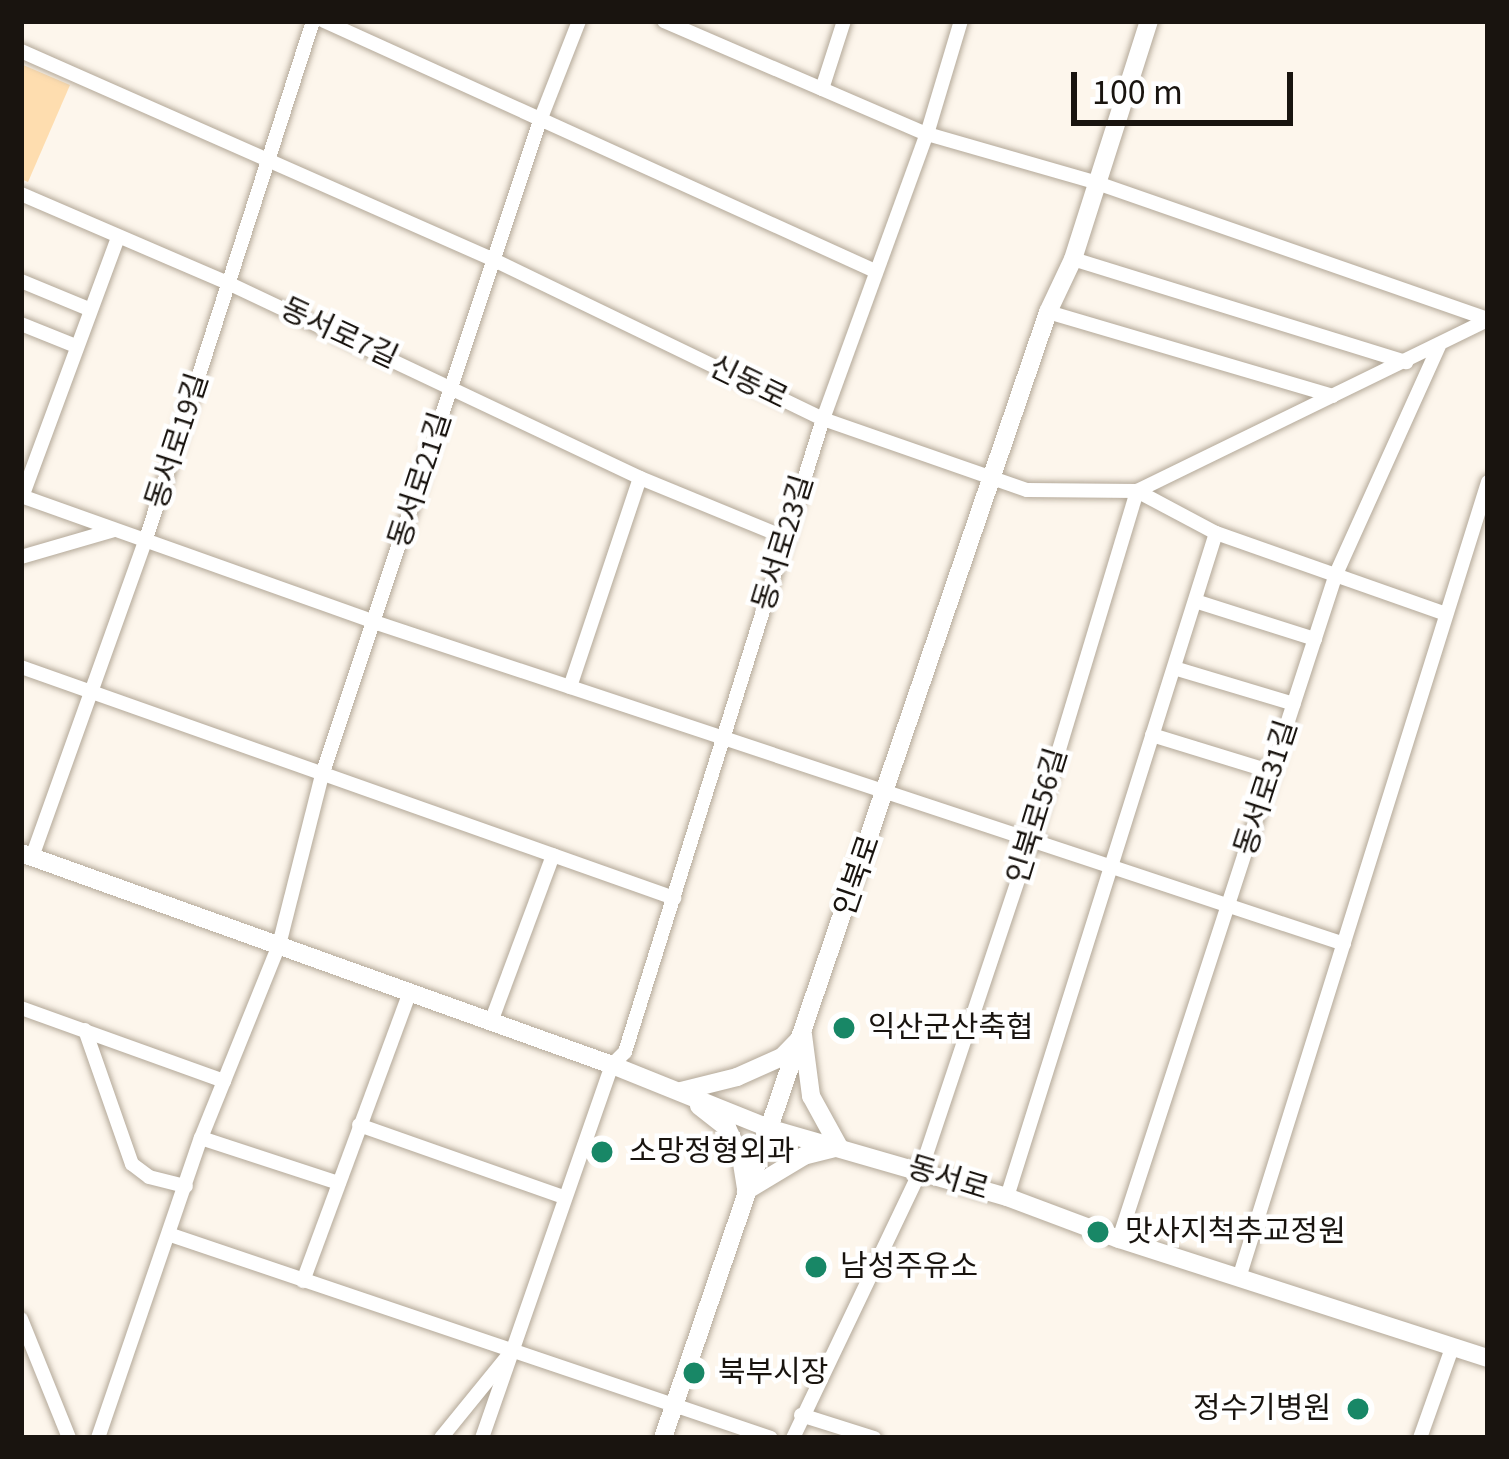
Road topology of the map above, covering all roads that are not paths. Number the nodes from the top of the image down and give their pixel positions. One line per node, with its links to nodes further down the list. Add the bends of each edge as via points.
1 (313, 21): 14 (street, 동서로19길)
2 (324, 21): 12 (street)
3 (579, 21): 12 (street, 동서로21길)
4 (664, 21): 9 (street)
5 (710, 21): 9 (street)
6 (844, 21): 11 (street)
7 (962, 21): 13 (street, 동서로23길)
8 (1149, 21): 15 (street, 인북로)
9 (704, 40): 11 (street)
10 (21, 51): 14 (street, 신동로)
11 (822, 89): 13 (street)
12 (541, 118): 19 (street, 동서로21길); 20 (street)
13 (927, 134): 15 (street); 20 (street, 동서로23길)
14 (268, 163): 19 (street, 신동로); 22 (street, 동서로19길)
15 (1094, 182): 18 (street, 인북로); 25 (street)
16 (21, 194): 17 (street, 동서로7길)
17 (118, 238): 22 (street, 동서로7길); 23 (street)
18 (1073, 259): 24 (street, 인북로); 29 (street)
19 (494, 260): 30 (street, 동서로21길); 32 (street, 신동로)
20 (873, 271): 32 (street, 동서로23길)
21 (21, 281): 23 (street)
22 (230, 284): 30 (street, 동서로7길); 41 (street, 동서로19길)
23 (89, 309): 27 (street)
24 (1048, 312): 31 (street); 34 (street, 인북로)
25 (1488, 320): 28 (street, 신동로)
26 (21, 324): 27 (street)
27 (76, 346): 37 (street)
28 (1439, 346): 29 (street, 신동로); 43 (street, 동서로31길)
29 (1406, 362): 31 (street, 신동로)
30 (452, 386): 33 (street, 동서로7길); 46 (street, 동서로21길)
31 (1333, 396): 36 (street, 신동로)
32 (823, 419): 34 (street, 신동로); 40 (street, 동서로23길)
33 (640, 478): 40 (street, 동서로7길); 50 (street)
34 (992, 482): 36 (street, 신동로); 57 (street, 인북로)
35 (1488, 482): 45 (street)
36 (1137, 491): 39 (street); 58 (street, 인북로56길)
37 (22, 496): 38 (street)
38 (116, 529): 41 (street); 42 (street)
39 (1216, 533): 43 (street); 44 (street)
40 (786, 538): 54 (street, 동서로23길)
41 (146, 539): 46 (street); 51 (street, 동서로19길)
42 (21, 557)
43 (1336, 574): 45 (street); 47 (street, 동서로31길)
44 (1195, 601): 47 (street); 49 (street)
45 (1443, 613): 64 (street)
46 (374, 622): 50 (street); 56 (street, 동서로21길)
47 (1315, 639): 52 (street, 동서로31길)
48 (21, 667): 51 (street)
49 (1174, 668): 52 (street); 53 (street)
50 (570, 687): 54 (street)
51 (93, 696): 56 (street); 59 (street, 동서로19길)
52 (1294, 704): 55 (street, 동서로31길)
53 (1152, 735): 55 (street); 61 (street)
54 (724, 736): 57 (street); 62 (street, 동서로23길)
55 (1272, 772): 63 (street, 동서로31길)
56 (322, 775): 60 (street); 65 (street, 동서로21길)
57 (886, 794): 58 (street); 70 (street, 인북로)
58 (1032, 839): 61 (street); 78 (street, 인북로56길)
59 (26, 855): 65 (street, 동서로)
60 (553, 855): 62 (street); 68 (street)
61 (1111, 868): 63 (street); 83 (street)
62 (674, 898): 71 (street, 동서로23길, via 626,1052)
63 (1226, 908): 64 (street); 85 (street, 동서로31길)
64 (1344, 944): 86 (street)
65 (279, 945): 66 (street, 동서로); 72 (street, 동서로21길)
66 (410, 994): 68 (street, 동서로); 74 (street)
67 (21, 1008): 69 (street)
68 (491, 1022): 71 (street, 동서로)
69 (85, 1030): 72 (street); 80 (street, via 132,1164)
70 (803, 1035): 73 (street, via 782,1057); 75 (street, 인북로); 77 (street, via 811,1096)
71 (612, 1065): 73 (street, 동서로); 82 (street, 동서로23길)
72 (224, 1081): 76 (street, 동서로21길)
73 (679, 1091): 75 (street, 동서로); 81 (street, via 727,1128)
74 (359, 1125): 79 (street); 82 (street)
75 (771, 1129): 77 (street, 동서로); 81 (street, 인북로)
76 (201, 1138): 79 (street); 80 (street, 동서로21길)
77 (839, 1148): 78 (street, 동서로); 81 (street, via 784,1166)
78 (921, 1170): 83 (street, 동서로); 93 (street, 인북로56길)
79 (338, 1183): 87 (street)
80 (186, 1186): 84 (street, 동서로21길)
81 (746, 1191): 92 (street, 인북로)
82 (563, 1197): 90 (street, 동서로23길)
83 (1006, 1197): 85 (street, 동서로)
84 (171, 1235): 87 (street); 95 (street, 동서로21길)
85 (1119, 1239): 86 (street, 동서로)
86 (1239, 1278): 89 (street, 동서로)
87 (303, 1282): 90 (street)
88 (21, 1319): 94 (street)
89 (1452, 1348): 91 (street, 동서로); 102 (street)
90 (512, 1351): 92 (street); 96 (street); 97 (street, 동서로23길)
91 (1488, 1358)
92 (676, 1403): 98 (street, 인북로); 99 (street)
93 (801, 1415): 100 (street, 인북로56길); 101 (street)
94 (69, 1438)
95 (98, 1438)
96 (441, 1438)
97 (482, 1438)
98 (663, 1438)
99 (771, 1438)
100 (793, 1438)
101 (874, 1438)
102 (1420, 1438)

